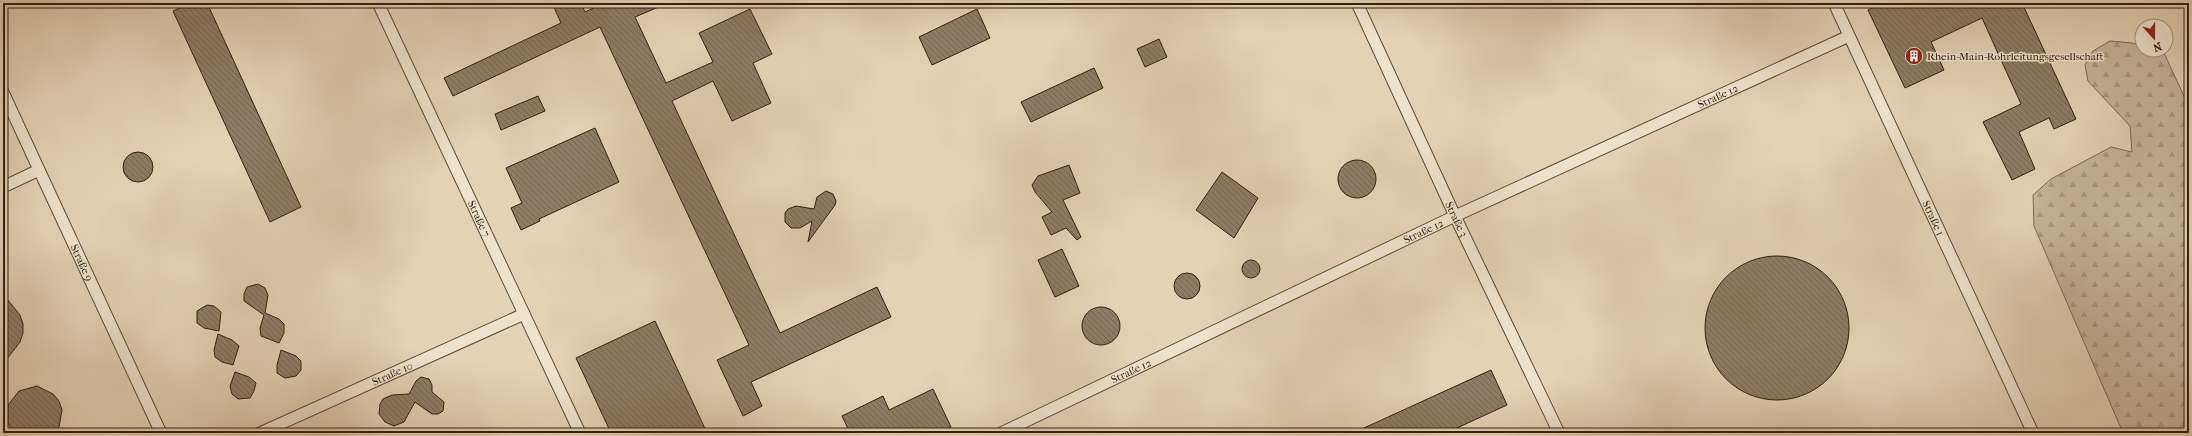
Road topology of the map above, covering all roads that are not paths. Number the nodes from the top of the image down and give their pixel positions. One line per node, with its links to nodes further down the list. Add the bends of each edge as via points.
1 (378, 3): 9 (lane, Straße 7)
2 (1357, 3): 8 (lane, Straße 3)
3 (1834, 3): 4 (lane, Straße 1)
4 (1849, 36): 8 (lane, Straße 12); 15 (lane, Straße 1)
5 (3, 92): 6 (lane, Straße 9)
6 (39, 170): 7 (lane); 10 (lane, Straße 9)
7 (3, 187)
8 (1455, 216): 13 (lane, Straße 12); 14 (lane, Straße 3)
9 (524, 314): 11 (lane, Straße 10); 12 (lane, Straße 7)
10 (161, 433)
11 (260, 433)
12 (580, 433)
13 (1001, 433)
14 (1559, 433)
15 (2033, 433)

